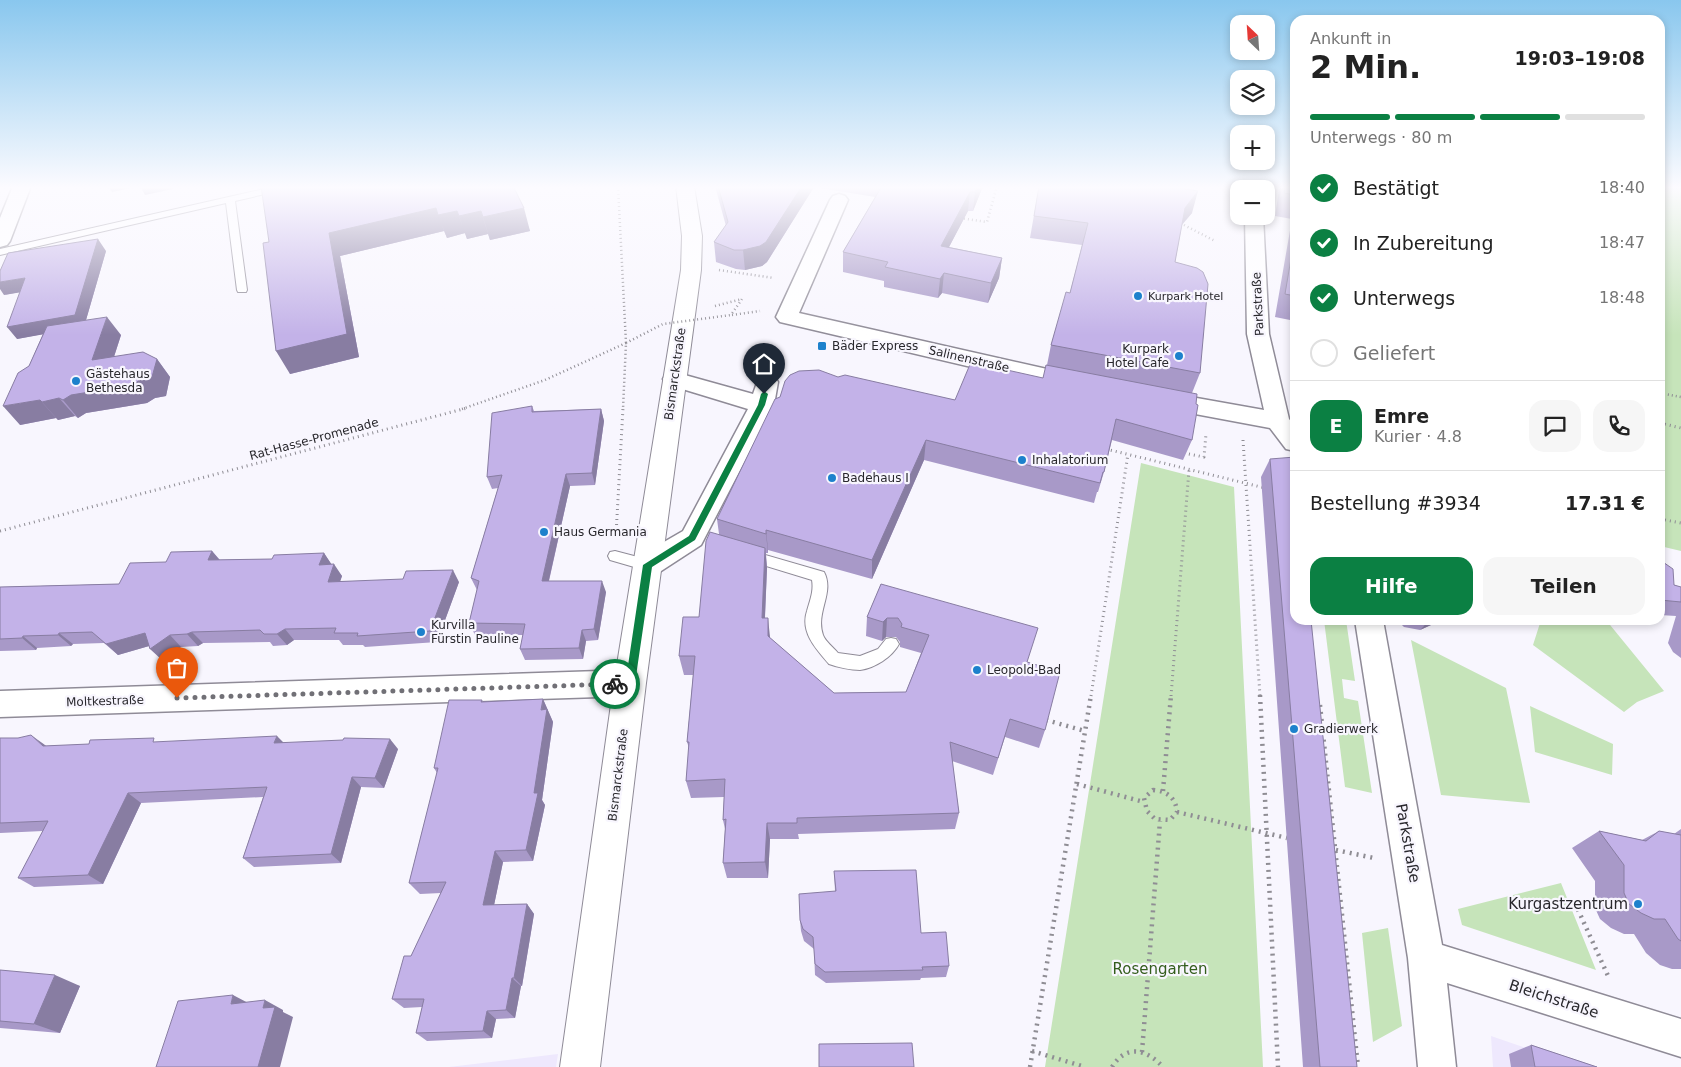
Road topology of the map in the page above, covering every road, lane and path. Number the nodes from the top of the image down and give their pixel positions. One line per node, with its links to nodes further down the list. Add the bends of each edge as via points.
1 (69, 236): 9 (lane)
2 (235, 236): 12 (lane)
3 (621, 236): 16 (path)
4 (692, 236): 17 (main road, Bismarckstraße, via 691,270)
5 (824, 236): 11 (street, Salinenstraße)
6 (1208, 236): 8 (path)
7 (1255, 236): 23 (street, Parkstraße, via 1258,334)
8 (1215, 241)
9 (0, 252)
10 (718, 279): 11 (path, via 719,269)
11 (804, 282): 18 (street, Salinenstraße, via 787,318)
12 (242, 290)
13 (716, 298): 15 (path, via 714,307 742,299)
14 (764, 311): 15 (path, Rat-Hasse-Promenade)
15 (731, 315): 16 (path, Rat-Hasse-Promenade, bridge, via 663,324)
16 (626, 342): 36 (path, Rat-Hasse-Promenade, via 544,380 480,404); 38 (path)
17 (674, 378): 39 (main road, Bismarckstraße); 39 (street, via 764,394 701,540)
18 (1102, 389)
19 (1665, 394): 21 (path)
20 (1141, 396): 22 (street)
21 (1681, 397)
22 (1242, 415): 23 (street); 32 (path)
23 (1278, 421): 27 (street, Parkstraße)
24 (1665, 424): 25 (path)
25 (1681, 428)
26 (1200, 433): 29 (path, via 1207,434 1204,457)
27 (1290, 437)
28 (1099, 447): 30 (path)
29 (1175, 451)
30 (1128, 454): 31 (path); 46 (path)
31 (1189, 470): 32 (path); 48 (path)
32 (1246, 484): 33 (path); 52 (path)
33 (1270, 489)
34 (1665, 519): 35 (path)
35 (1681, 523)
36 (0, 531)
37 (738, 551): 41 (lane, via 819,576 821,589 814,614 816,638 834,659 860,663 882,654)
38 (615, 556): 39 (lane)
39 (648, 565): 42 (main road, Bismarckstraße)
40 (1370, 625): 56 (street, Parkstraße)
41 (891, 644)
42 (630, 683): 44 (street, Moltkestraße); 63 (main road, Bismarckstraße)
43 (1319, 697): 55 (path)
44 (0, 704)
45 (1046, 720): 46 (path)
46 (1084, 731): 47 (path)
47 (1077, 784): 49 (path); 61 (path)
48 (1163, 791): 49 (path, via 1153,790 1146,795); 50 (path, via 1173,798)
49 (1144, 802): 51 (path, via 1150,816)
50 (1177, 812): 51 (path, via 1170,820); 52 (path)
51 (1160, 821): 62 (path)
52 (1265, 834): 53 (path); 68 (path)
53 (1287, 838)
54 (1328, 848): 55 (path)
55 (1336, 850): 56 (path); 69 (path)
56 (1412, 866): 58 (street, Parkstraße)
57 (1575, 903): 59 (path, via 1609,979)
58 (1426, 958): 59 (street, Bleichstraße); 70 (street, Parkstraße)
59 (1623, 1021): 60 (street, Bleichstraße)
60 (1681, 1038)
61 (1032, 1051): 64 (path); 65 (path)
62 (1142, 1052): 66 (path, via 1133,1050 1125,1053); 67 (path, via 1152,1056)
63 (580, 1067)
64 (1030, 1067)
65 (1085, 1067)
66 (1112, 1067)
67 (1163, 1067)
68 (1278, 1067)
69 (1358, 1067)
70 (1437, 1067)

